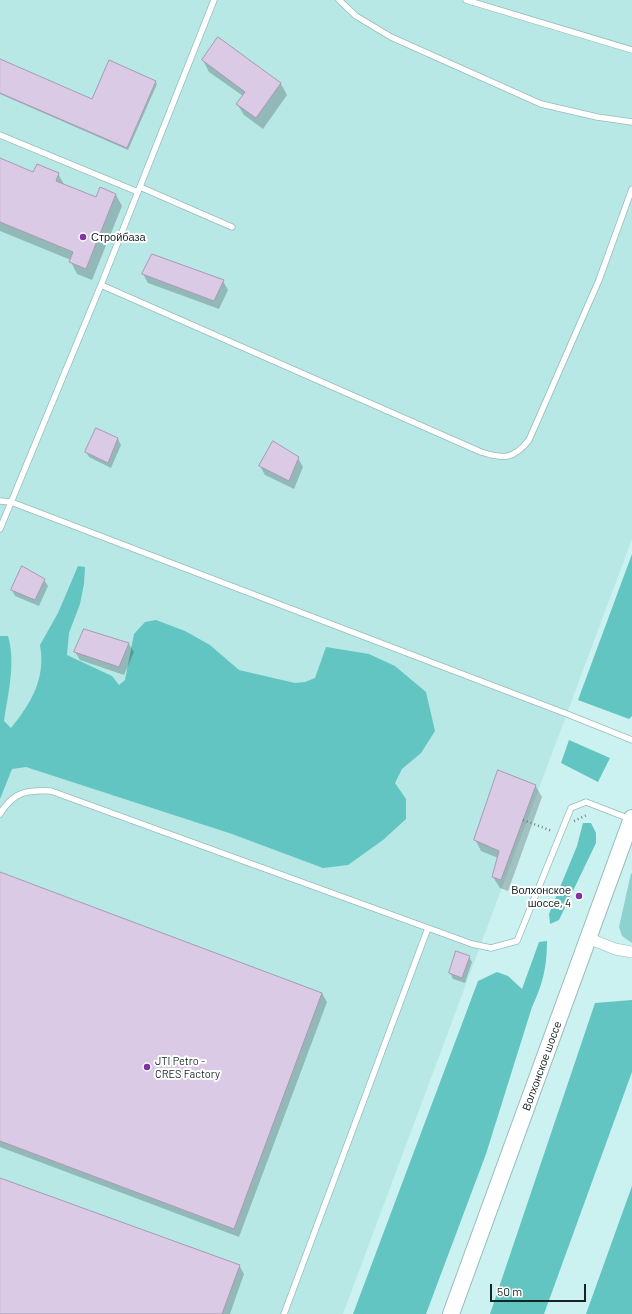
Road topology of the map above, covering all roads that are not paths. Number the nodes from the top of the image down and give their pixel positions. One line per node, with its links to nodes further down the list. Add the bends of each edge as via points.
1 (214, 0): 7 (lane)
2 (340, 0): 5 (lane, via 356,16 391,37 541,104)
3 (466, 0): 4 (lane)
4 (632, 50)
5 (632, 122)
6 (0, 135): 7 (lane)
7 (139, 189): 9 (lane); 10 (lane)
8 (632, 189): 10 (lane, via 598,280 529,440 521,450 511,456 498,457 481,452)
9 (232, 227)
10 (101, 285): 12 (lane)
11 (0, 500): 12 (lane)
12 (11, 502): 13 (lane); 14 (lane)
13 (0, 529)
14 (632, 740)
15 (0, 814): 17 (lane, via 7,803 20,793 51,791)
16 (632, 818): 17 (lane, via 586,802 571,808 518,941 490,948); 18 (main road, Волхонское шоссе)
17 (428, 928): 20 (lane)
18 (588, 938): 19 (street, via 615,949); 21 (main road, Волхонское шоссе)
19 (632, 952)
20 (284, 1314)
21 (451, 1314)

